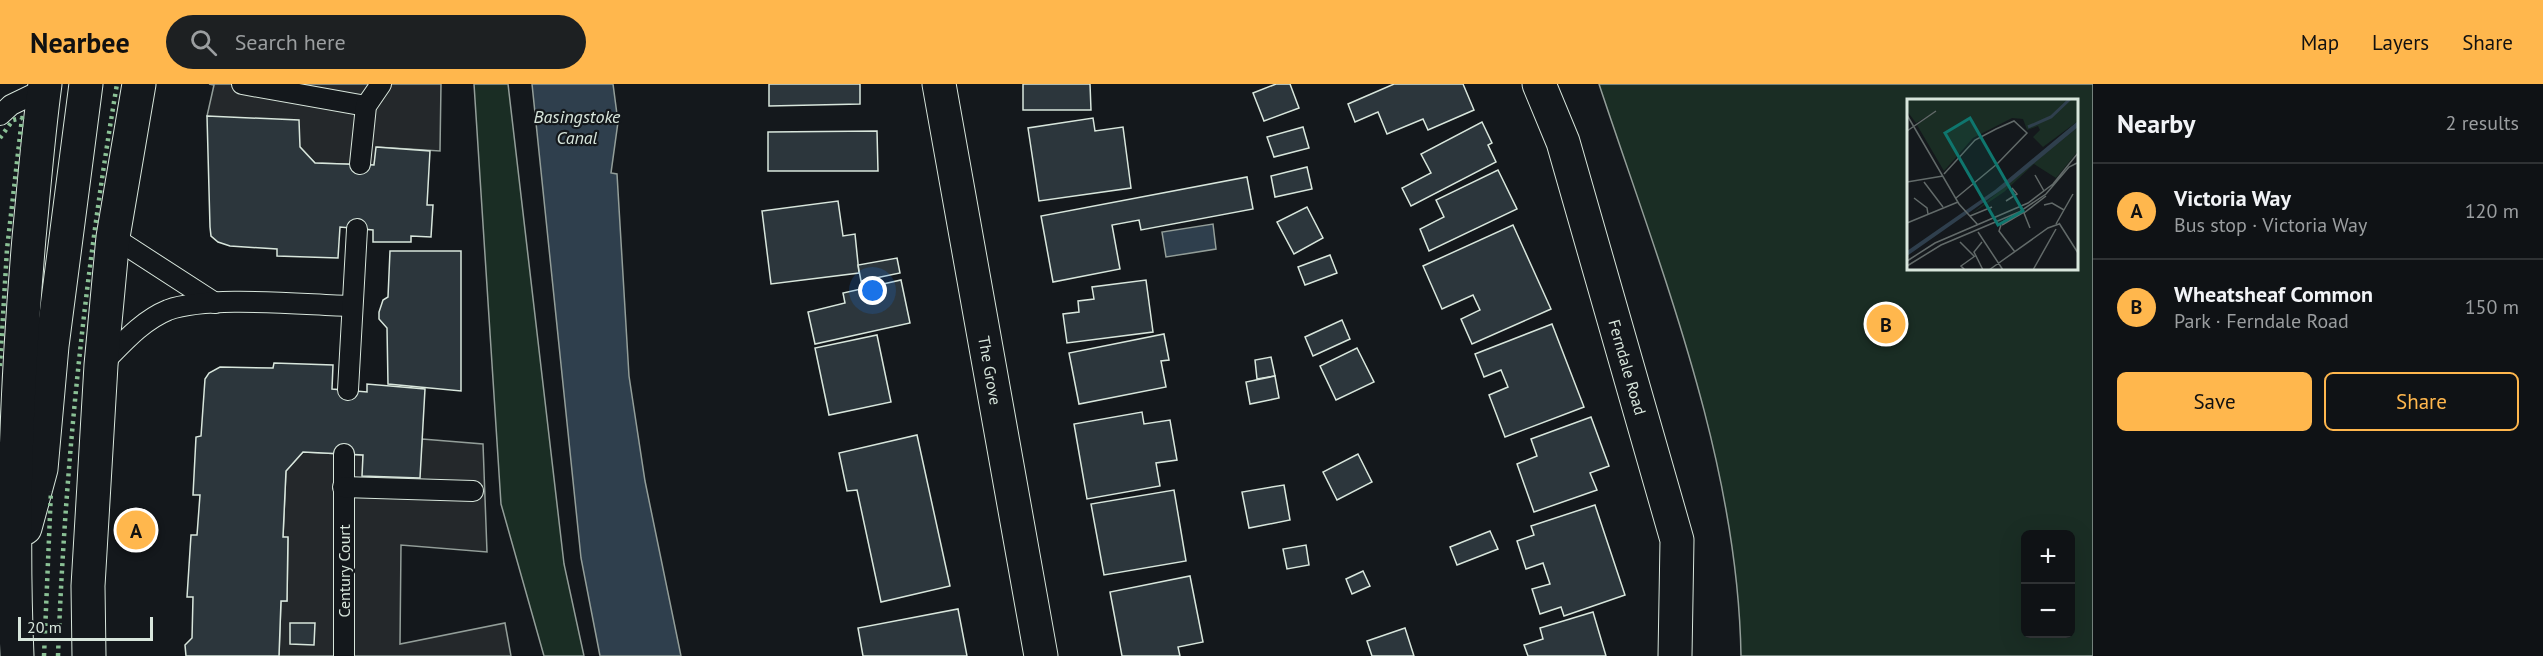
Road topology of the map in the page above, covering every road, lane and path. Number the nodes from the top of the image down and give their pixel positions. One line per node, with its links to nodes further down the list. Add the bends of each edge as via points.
1 (86, 84): 20 (main road, via 53,334 41,469)
2 (139, 84): 12 (main road)
3 (242, 84): 8 (lane)
4 (381, 84): 8 (lane)
5 (939, 84): 24 (main road, The Grove)
6 (1539, 84): 25 (main road, Ferndale Road, via 1563,142 1677,540)
7 (45, 87): 9 (lane, via 11,105); 20 (main road, via 19,354)
8 (366, 106): 10 (lane)
9 (0, 116)
10 (360, 164)
11 (357, 229): 14 (lane)
12 (112, 237): 13 (lane); 15 (main road)
13 (215, 303): 14 (lane); 15 (lane, via 168,310 133,332)
14 (351, 306): 16 (lane)
15 (101, 365): 22 (main road, via 88,586)
16 (348, 390)
17 (344, 454): 18 (lane, Century Court)
18 (343, 487): 19 (lane); 23 (lane, Century Court)
19 (473, 491)
20 (13, 573): 21 (main road)
21 (17, 656)
22 (89, 656)
23 (344, 656)
24 (1041, 656)
25 (1675, 656)

